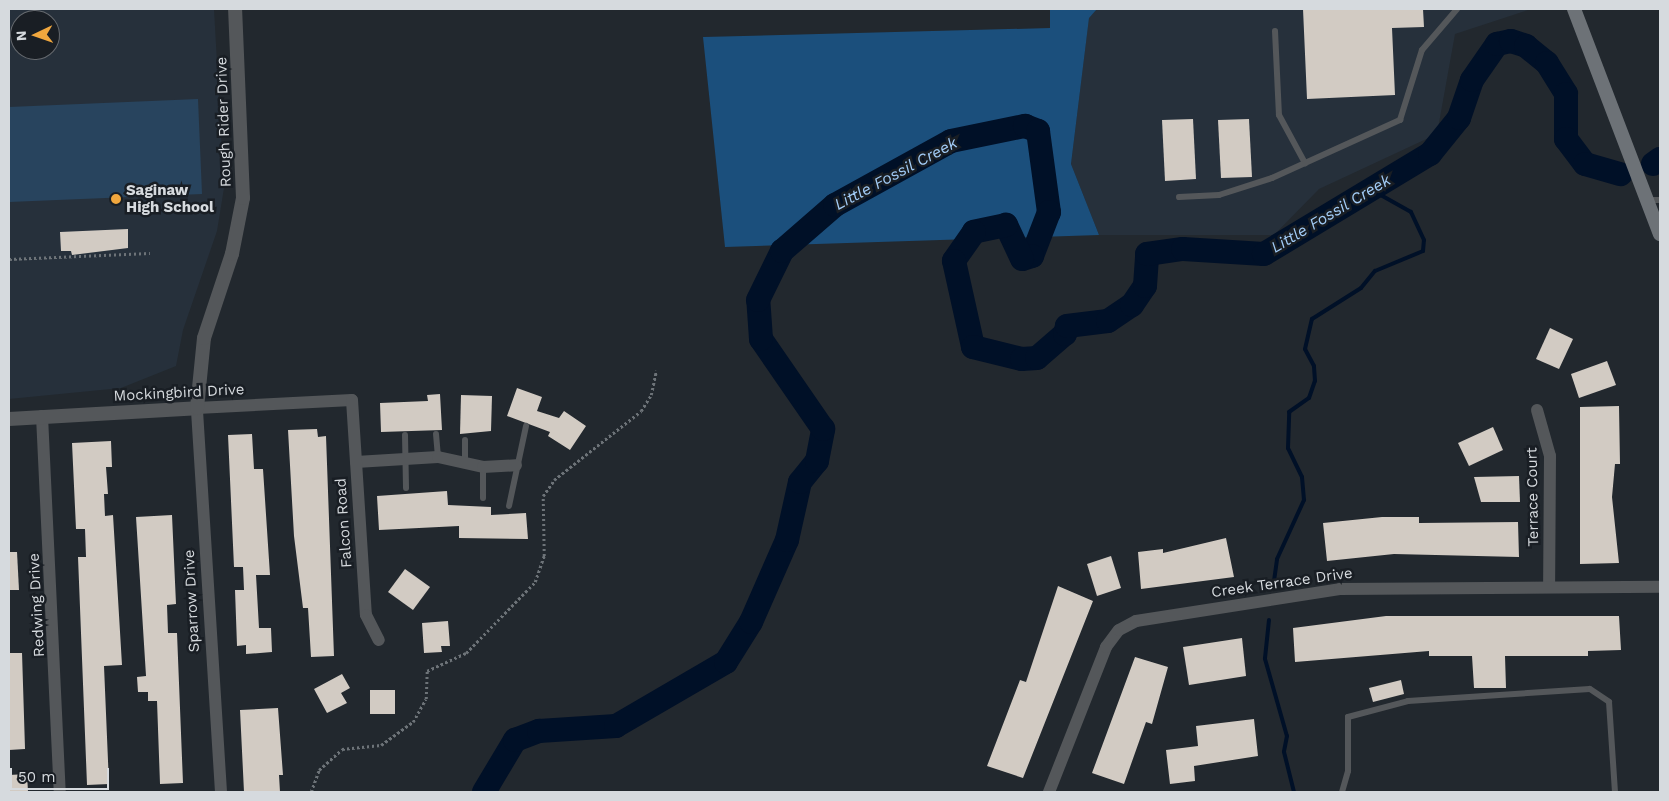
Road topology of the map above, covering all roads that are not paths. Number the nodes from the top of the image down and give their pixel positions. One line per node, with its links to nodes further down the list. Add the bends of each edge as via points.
1 (235, 9): 10 (street, Rough Rider Drive, via 244,198 232,254 204,338)
2 (1457, 9): 5 (lane, via 1422,50 1400,120)
3 (1574, 9): 7 (main road)
4 (1275, 31): 5 (lane, via 1279,116)
5 (1305, 162): 6 (lane, via 1219,195)
6 (1179, 197)
7 (1654, 200): 8 (main road)
8 (1660, 234)
9 (352, 400): 10 (street, Mockingbird Drive); 21 (street, Falcon Road)
10 (198, 408): 12 (street, Mockingbird Drive); 31 (street, Sparrow Drive)
11 (1537, 410): 27 (street, Terrace Court, via 1550,456)
12 (42, 416): 13 (street, Mockingbird Drive); 30 (street, Redwing Drive)
13 (9, 419)
14 (526, 426): 22 (lane)
15 (436, 434): 18 (lane)
16 (405, 435): 19 (lane)
17 (465, 440): 20 (lane)
18 (438, 457): 19 (street); 20 (street)
19 (406, 458): 21 (street); 24 (lane)
20 (465, 460): 23 (street)
21 (356, 462): 29 (street, Falcon Road, via 366,615)
22 (516, 465): 23 (street); 26 (lane)
23 (483, 467): 25 (lane)
24 (406, 488)
25 (483, 498)
26 (509, 506)
27 (1549, 586): 28 (street, Creek Terrace Drive); 32 (street, Creek Terrace Drive, via 1340,589 1136,621 1118,630 1106,647)
28 (1660, 587)
29 (379, 640)
30 (60, 792)
31 (221, 792)
32 (1049, 792)
33 (1342, 792): 34 (lane, via 1348,771 1348,717 1408,701 1590,689 1609,702)
34 (1615, 792)

